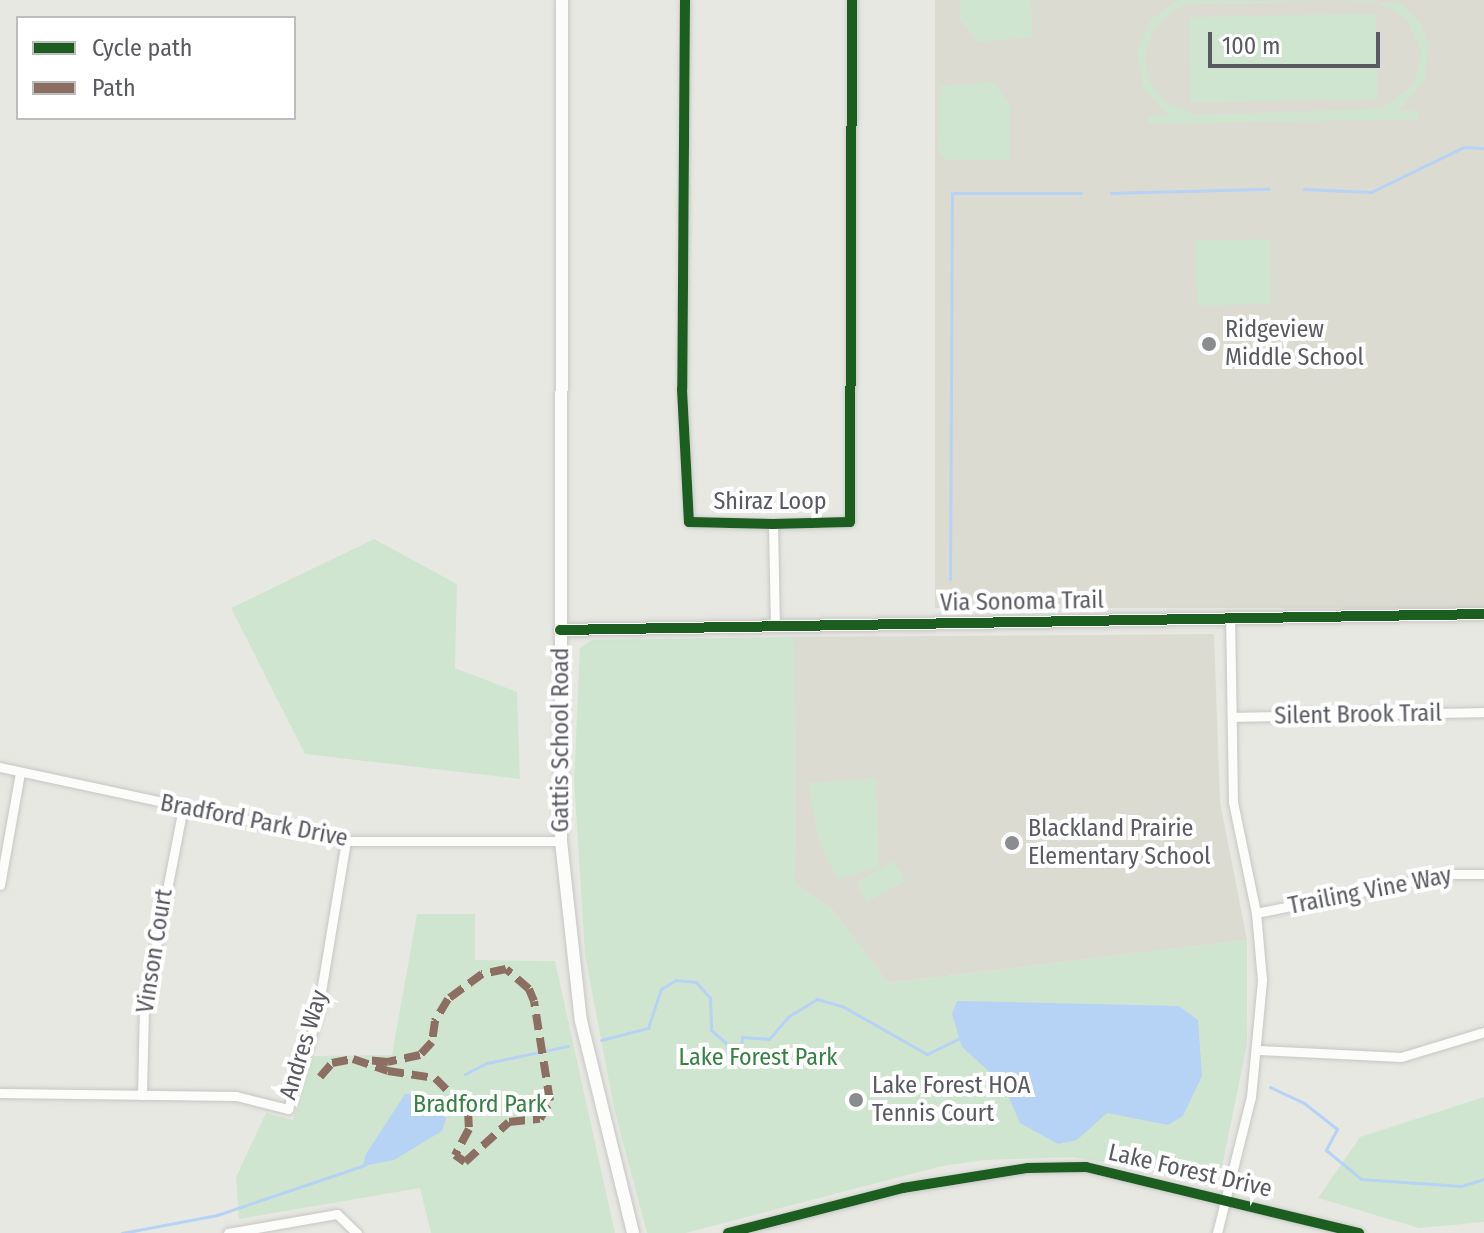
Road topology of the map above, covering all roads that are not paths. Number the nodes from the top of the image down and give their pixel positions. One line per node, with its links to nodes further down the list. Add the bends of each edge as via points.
1 (562, 0): 8 (main road, Gattis School Road)
2 (685, 0): 4 (street, Shiraz Loop, via 682,389 689,522)
3 (852, 0): 4 (street, Shiraz Loop, via 850,522)
4 (773, 524): 7 (street)
5 (1484, 614): 6 (main road, Via Sonoma Trail)
6 (1230, 618): 7 (main road, Via Sonoma Trail); 10 (street)
7 (775, 626): 8 (main road, Via Sonoma Trail)
8 (560, 630): 15 (main road, Gattis School Road)
9 (1484, 712): 10 (street, Silent Brook Trail)
10 (1232, 717): 18 (street, via 1233,802)
11 (0, 767): 12 (street, Bradford Park Drive)
12 (20, 773): 13 (street, Bradford Park Drive); 17 (street)
13 (183, 808): 14 (street, Bradford Park Drive); 22 (street, Vinson Court, via 144,1008)
14 (346, 841): 15 (street, Bradford Park Drive); 22 (street, Andres Way, via 317,1016 288,1109 236,1096)
15 (561, 841): 27 (main road, Gattis School Road, via 581,1021)
16 (1484, 874): 18 (street, Trailing Vine Way, via 1452,874)
17 (0, 885)
18 (1256, 913): 20 (street, via 1262,980)
19 (1484, 1032): 20 (street, via 1401,1057)
20 (1259, 1050): 23 (street)
21 (0, 1093): 22 (street, Andres Way)
22 (142, 1095)
23 (1226, 1199): 24 (street, Lake Forest Drive, via 1086,1167 1028,1168 903,1188); 29 (street); 30 (street, Lake Forest Drive)
24 (761, 1229): 28 (street, Lake Forest Drive)
25 (228, 1233): 26 (street, via 337,1214)
26 (357, 1233)
27 (633, 1233)
28 (728, 1233)
29 (1217, 1233)
30 (1359, 1233)

